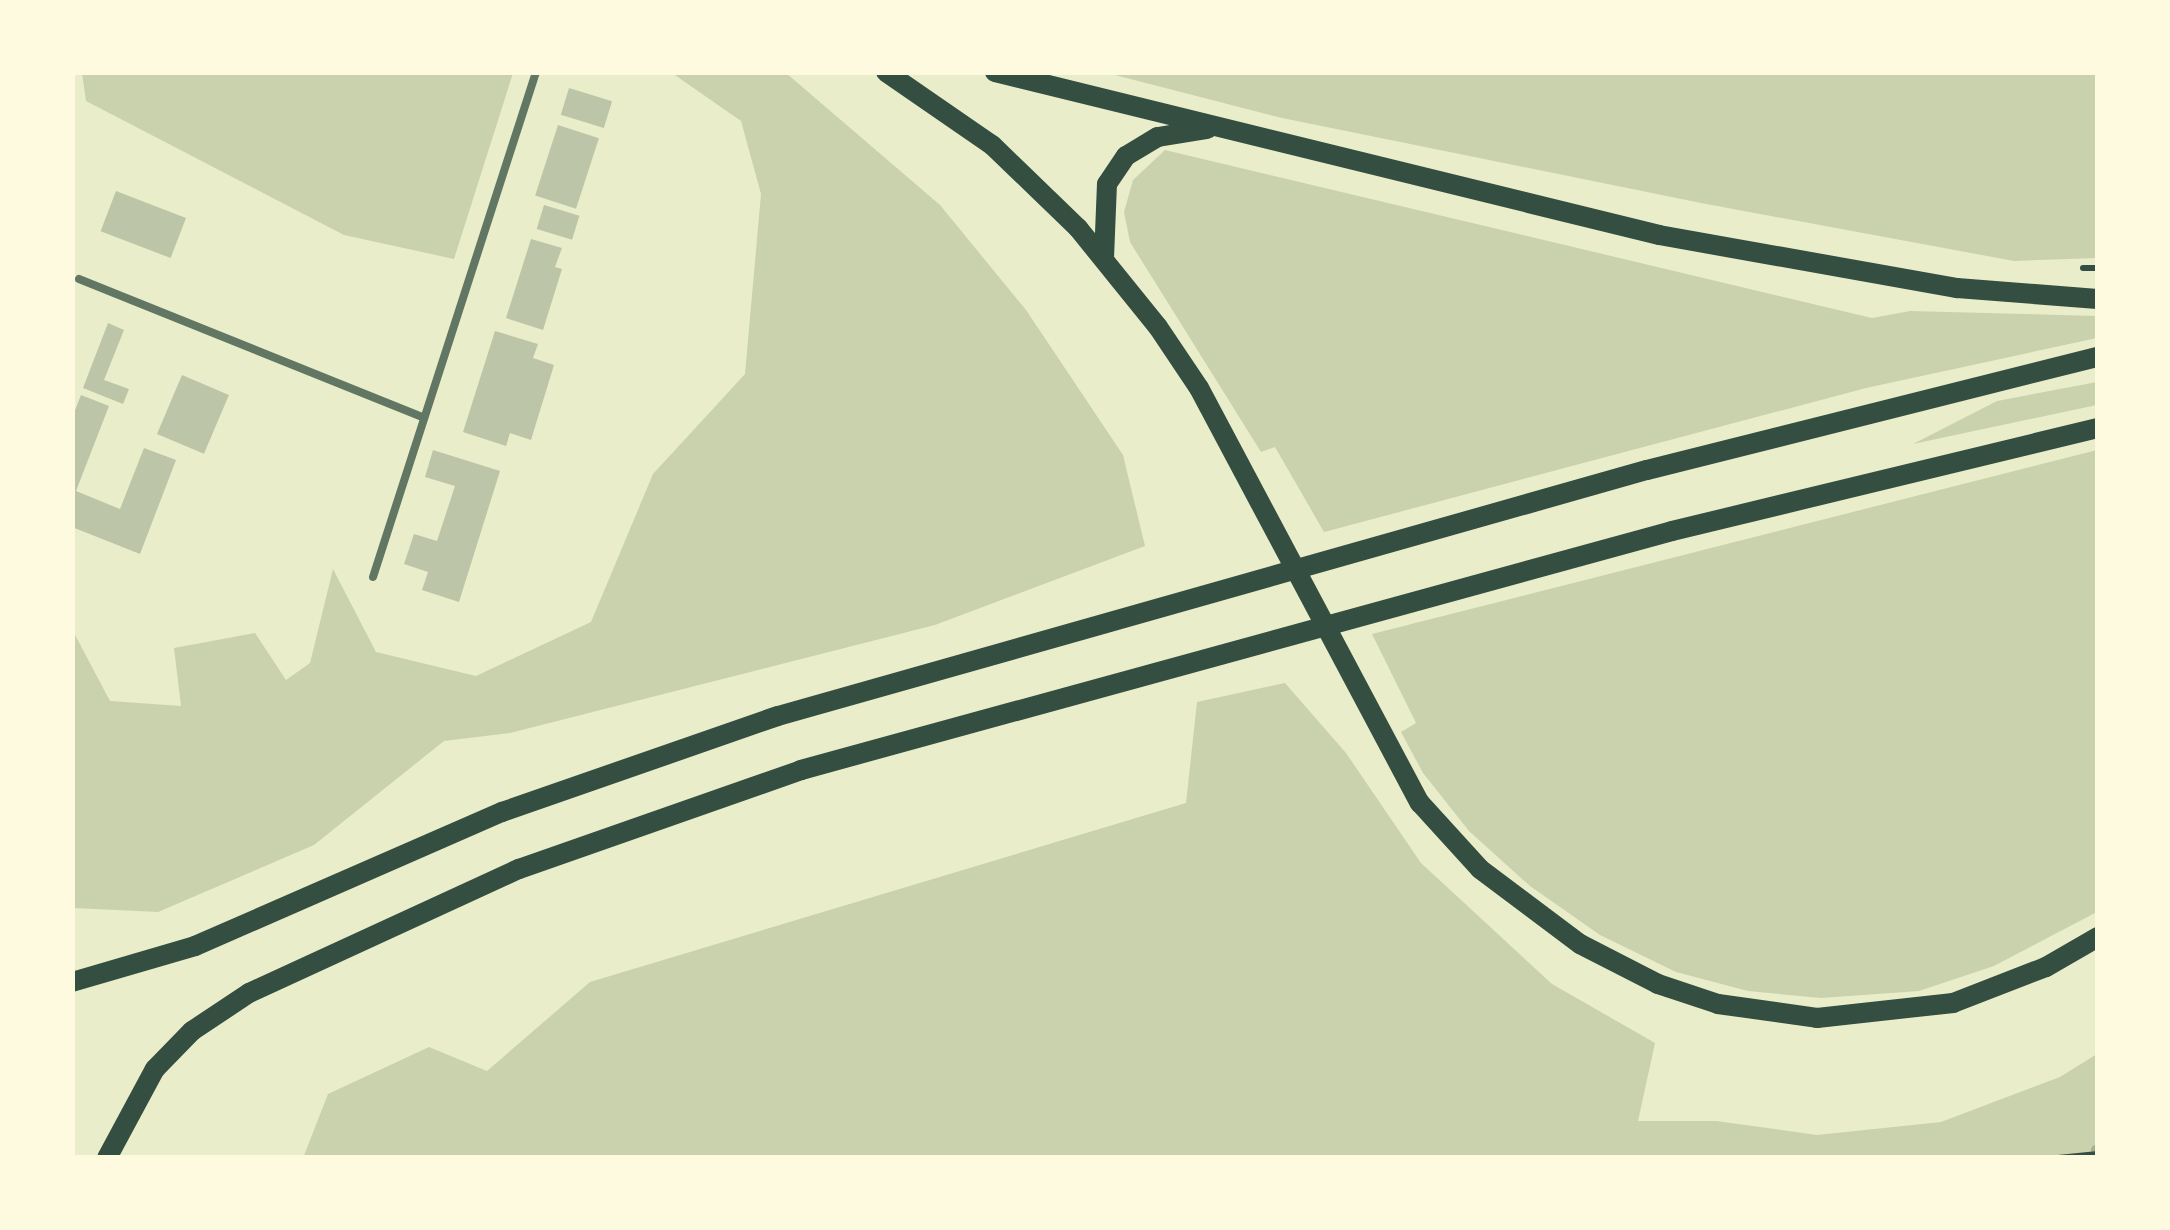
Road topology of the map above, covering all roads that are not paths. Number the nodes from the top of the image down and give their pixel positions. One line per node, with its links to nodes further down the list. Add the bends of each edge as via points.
1 (536, 72): 9 (lane)
2 (886, 72): 5 (main road, via 992,145)
3 (996, 72): 4 (main road)
4 (1226, 127): 5 (main road, via 1158,137 1126,156 1107,184); 7 (main road, via 1658,235 1957,288)
5 (1104, 260): 12 (main road, via 1199,388 1420,803 1480,869 1580,944 1658,984 1718,1004 1817,1018 1953,1003 2046,967)
6 (79, 279): 9 (lane)
7 (2098, 299)
8 (2098, 357): 13 (main road, via 1647,470 778,716 502,812 194,946)
9 (424, 418): 11 (lane)
10 (2098, 428): 14 (main road, via 1672,531 801,770 519,869 249,993 192,1031 155,1069)
11 (373, 577)
12 (2098, 937)
13 (72, 982)
14 (108, 1158)

